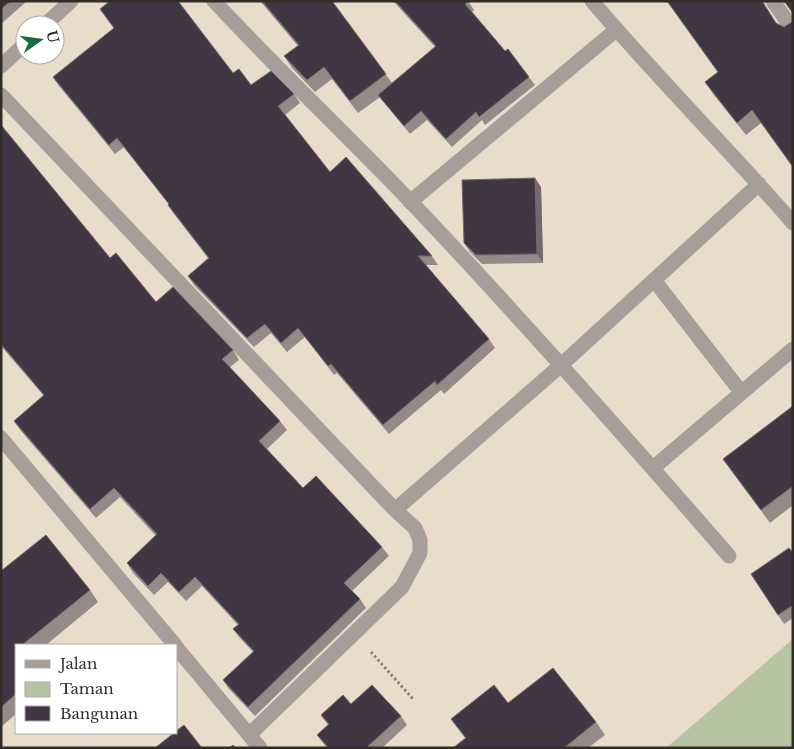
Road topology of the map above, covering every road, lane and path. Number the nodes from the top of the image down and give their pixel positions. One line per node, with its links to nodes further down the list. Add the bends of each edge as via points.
1 (71, 1): 5 (street)
2 (214, 1): 12 (street)
3 (592, 1): 6 (street)
4 (773, 1): 7 (street)
5 (56, 15)
6 (616, 30): 11 (street); 12 (street)
7 (793, 30)
8 (15, 53): 9 (street)
9 (1, 66)
10 (1, 95): 20 (street)
11 (759, 184): 13 (street); 14 (street)
12 (410, 202): 16 (street)
13 (793, 223)
14 (654, 280): 16 (street); 17 (street)
15 (793, 349): 17 (street)
16 (560, 366): 19 (street); 20 (street)
17 (741, 392): 19 (street)
18 (1, 438): 23 (street)
19 (653, 468): 21 (street)
20 (395, 510): 22 (street, via 415,528 420,540 420,553 402,587)
21 (729, 556)
22 (354, 633): 25 (path); 26 (street)
23 (173, 644)
24 (178, 650): 26 (street)
25 (413, 699)
26 (249, 735): 27 (street)
27 (260, 748)

